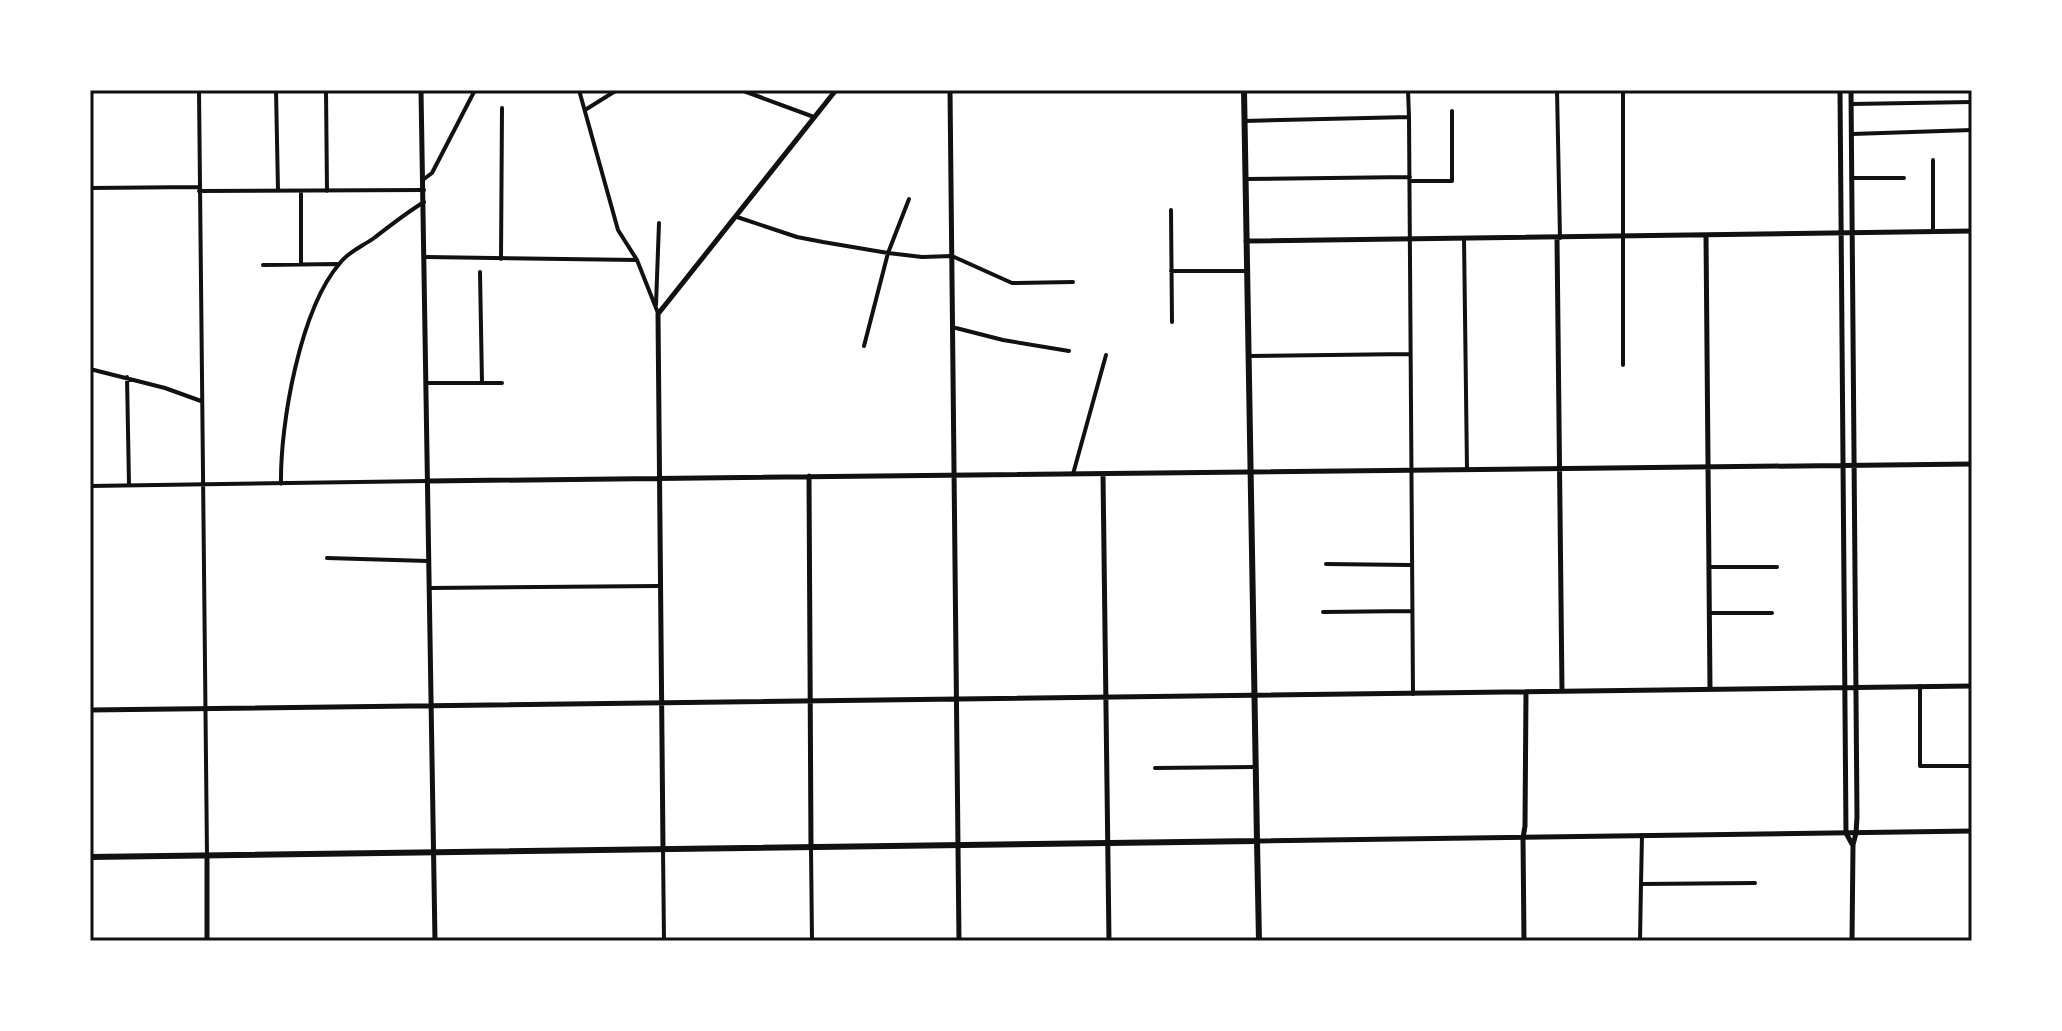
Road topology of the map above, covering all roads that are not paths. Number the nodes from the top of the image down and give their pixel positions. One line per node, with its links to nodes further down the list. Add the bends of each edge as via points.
1 (199, 90): 36 (street)
2 (276, 90): 38 (street)
3 (326, 90): 39 (street)
4 (421, 90): 32 (street)
5 (475, 90): 32 (street)
6 (579, 90): 22 (street)
7 (617, 90): 22 (street)
8 (741, 90): 18 (street)
9 (760, 90): 18 (street)
10 (836, 90): 24 (street)
11 (950, 90): 57 (street)
12 (1244, 90): 26 (main road)
13 (1408, 90): 25 (street)
14 (1557, 90): 53 (street)
15 (1623, 90): 50 (street)
16 (1840, 90): 48 (street)
17 (1851, 90): 20 (street)
18 (755, 97): 24 (street)
19 (1972, 102): 20 (street)
20 (1851, 104): 28 (street)
21 (502, 108): 59 (street)
22 (585, 110): 60 (street, via 618,230)
23 (1452, 111): 34 (street, via 1452,181)
24 (814, 117): 44 (street)
25 (1409, 117): 26 (street); 34 (street)
26 (1244, 121): 33 (main road)
27 (1972, 130): 28 (street)
28 (1852, 134): 30 (street)
29 (1933, 160): 46 (street)
30 (1852, 178): 31 (street); 49 (street)
31 (1904, 178)
32 (424, 179): 37 (street)
33 (1245, 179): 34 (street); 55 (main road)
34 (1410, 179): 54 (street)
35 (90, 188): 36 (street)
36 (199, 189): 38 (street); 82 (street)
37 (424, 190): 39 (street); 42 (street)
38 (278, 191): 40 (street)
39 (327, 191): 40 (street)
40 (301, 192): 61 (street)
41 (909, 199): 56 (street)
42 (424, 202): 58 (street); 62 (street)
43 (1171, 210): 64 (street)
44 (737, 217): 56 (street, via 797,237); 68 (street)
45 (659, 223): 68 (street)
46 (1933, 231): 47 (street); 49 (street)
47 (1972, 231)
48 (1842, 233): 49 (street); 51 (street); 84 (street)
49 (1852, 233): 85 (street)
50 (1623, 235): 51 (street); 53 (street); 76 (street)
51 (1706, 235): 86 (street)
52 (1464, 238): 53 (street); 54 (street); 88 (street)
53 (1559, 238): 87 (street)
54 (1410, 239): 55 (street); 73 (street)
55 (1246, 241): 65 (main road)
56 (888, 253): 57 (street); 71 (street)
57 (952, 256): 67 (street, via 1012,283); 70 (street)
58 (426, 257): 59 (street); 79 (street)
59 (501, 259): 60 (street)
60 (637, 260): 68 (street)
61 (301, 264): 62 (street); 63 (street)
62 (338, 264): 97 (street, via 306,329 285,426)
63 (263, 265)
64 (1171, 271): 65 (street); 69 (street)
65 (1247, 271): 75 (main road)
66 (480, 272): 80 (street)
67 (1073, 282)
68 (657, 311): 95 (street)
69 (1172, 322)
70 (952, 327): 72 (street); 93 (street)
71 (864, 346)
72 (1069, 351)
73 (1410, 354): 75 (street); 89 (street)
74 (1106, 355): 91 (street)
75 (1248, 356): 90 (main road)
76 (1623, 365)
77 (90, 369): 78 (street)
78 (127, 377): 82 (street); 98 (street)
79 (426, 383): 80 (street); 96 (street)
80 (482, 383): 81 (street)
81 (502, 383)
82 (201, 401): 100 (street)
83 (1972, 464): 85 (street)
84 (1844, 465): 85 (street); 86 (street); 115 (street)
85 (1855, 465): 116 (street)
86 (1708, 466): 87 (street); 105 (street)
87 (1560, 468): 88 (street); 118 (street)
88 (1467, 469): 89 (street)
89 (1411, 470): 90 (street); 104 (street)
90 (1250, 471): 92 (street); 121 (main road)
91 (1073, 474): 92 (street); 93 (street)
92 (1103, 474): 122 (street)
93 (954, 475): 94 (street); 123 (street)
94 (809, 476): 95 (street); 124 (street)
95 (658, 478): 96 (street); 107 (street)
96 (429, 481): 97 (street); 102 (street)
97 (281, 484): 100 (street)
98 (129, 485): 99 (street); 100 (street)
99 (90, 486)
100 (202, 486): 127 (street)
101 (327, 558): 102 (street)
102 (430, 561): 108 (street)
103 (1326, 564): 104 (street)
104 (1410, 565): 109 (street)
105 (1710, 567): 106 (street); 111 (street)
106 (1777, 567)
107 (659, 586): 108 (street); 125 (street)
108 (430, 588): 126 (street)
109 (1411, 611): 110 (street); 120 (street)
110 (1323, 612)
111 (1711, 613): 112 (street); 117 (street)
112 (1772, 613)
113 (1920, 686): 114 (street); 116 (street); 129 (street, via 1920,766)
114 (1972, 686)
115 (1846, 687): 116 (street); 117 (street); 133 (street)
116 (1856, 687): 134 (street)
117 (1710, 689): 118 (street)
118 (1562, 691): 119 (street)
119 (1526, 692): 120 (street); 136 (street)
120 (1413, 694): 121 (street)
121 (1254, 695): 122 (street); 130 (main road)
122 (1107, 696): 123 (street); 138 (street)
123 (957, 699): 124 (street); 140 (street)
124 (810, 701): 125 (street); 141 (street)
125 (661, 703): 126 (street); 142 (street)
126 (433, 706): 127 (street); 143 (street)
127 (204, 709): 128 (street); 144 (street)
128 (90, 710)
129 (1972, 766)
130 (1255, 767): 131 (street); 137 (main road)
131 (1155, 768)
132 (1972, 831): 134 (street)
133 (1846, 833): 134 (street); 135 (street); 139 (street)
134 (1856, 833): 139 (street)
135 (1642, 835): 136 (street); 147 (street)
136 (1523, 838): 137 (street); 155 (street)
137 (1257, 841): 138 (main road); 154 (main road)
138 (1108, 844): 140 (main road); 153 (street)
139 (1853, 845): 157 (street)
140 (958, 847): 141 (main road); 152 (street)
141 (811, 848): 142 (main road); 151 (street)
142 (663, 849): 143 (main road); 150 (street)
143 (436, 854): 144 (main road); 149 (street)
144 (207, 856): 145 (main road); 148 (street)
145 (90, 857)
146 (1755, 883): 147 (street)
147 (1641, 884): 156 (street)
148 (207, 941)
149 (435, 941)
150 (664, 941)
151 (812, 941)
152 (959, 941)
153 (1109, 941)
154 (1259, 941)
155 (1524, 941)
156 (1640, 941)
157 (1852, 941)

